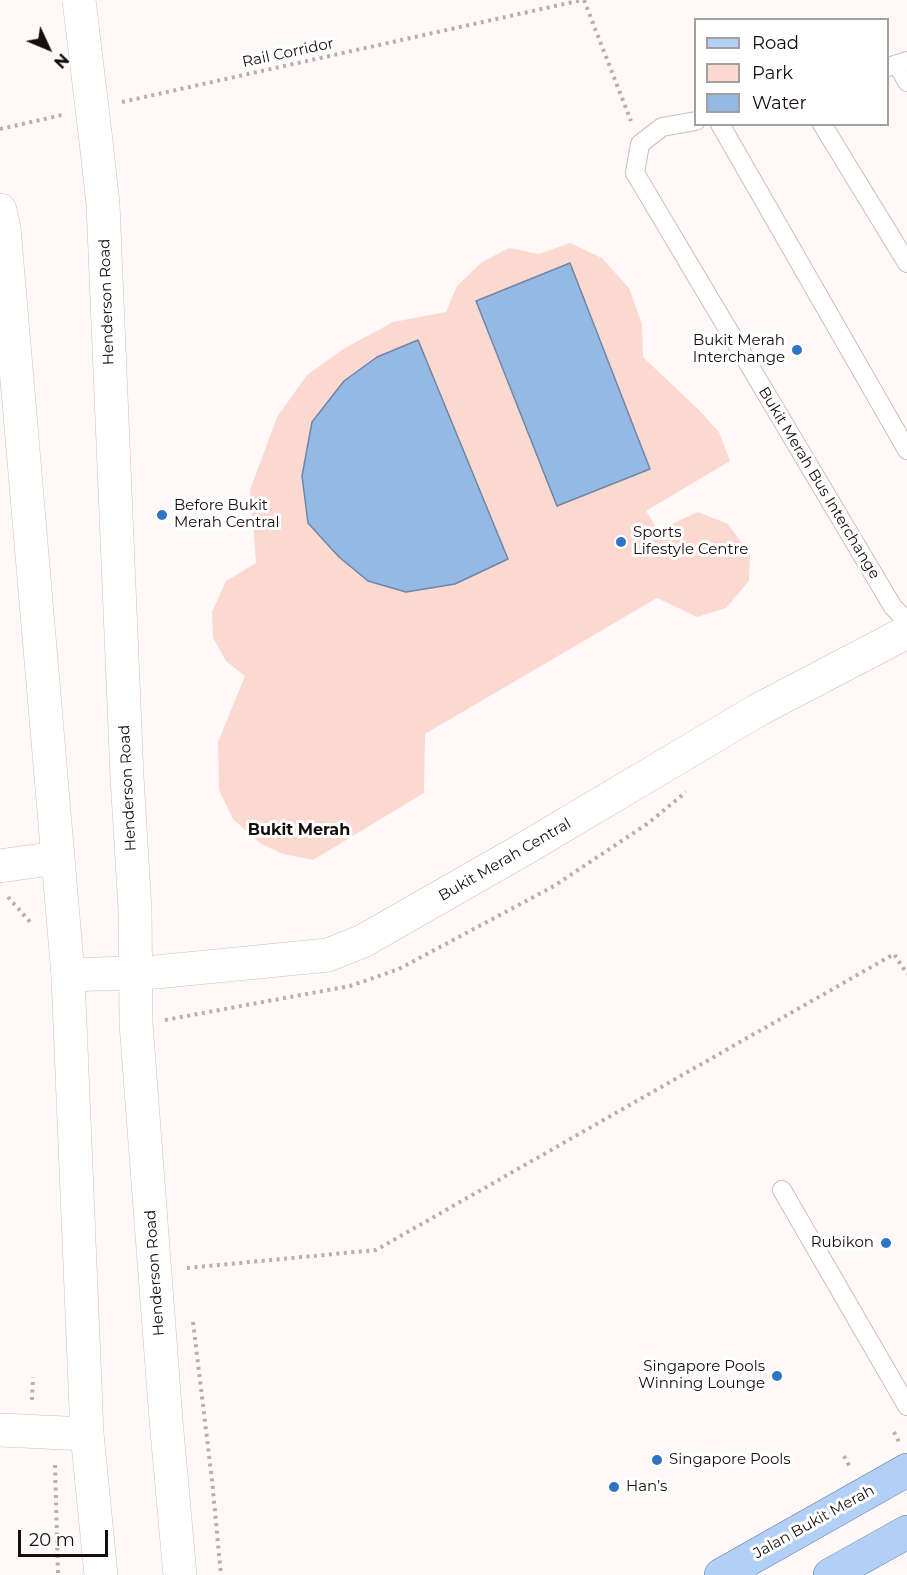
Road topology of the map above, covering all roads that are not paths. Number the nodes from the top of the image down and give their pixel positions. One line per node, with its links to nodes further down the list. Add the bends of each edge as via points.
1 (79, 0): 14 (main road, Henderson Road, bridge, via 103,204)
2 (897, 64): 3 (lane)
3 (907, 82)
4 (694, 121): 10 (lane, Bukit Merah Bus Interchange, via 662,127 640,144 635,173 893,607)
5 (721, 126): 9 (lane)
6 (823, 126): 8 (lane)
7 (0, 210): 12 (main road)
8 (907, 263)
9 (907, 450)
10 (907, 621)
11 (907, 632): 14 (main road, Bukit Merah Central, via 758,710 363,941 328,955)
12 (57, 858): 13 (main road); 15 (main road)
13 (0, 866)
14 (135, 973): 15 (main road, Bukit Merah Central); 23 (main road, Henderson Road)
15 (68, 975): 19 (main road)
16 (782, 1190): 17 (lane)
17 (907, 1406)
18 (0, 1431): 19 (main road)
19 (87, 1434): 22 (main road)
20 (907, 1470): 24 (main road, Jalan Bukit Merah)
21 (907, 1532): 25 (main road)
22 (101, 1575)
23 (180, 1575)
24 (721, 1575)
25 (830, 1575)

